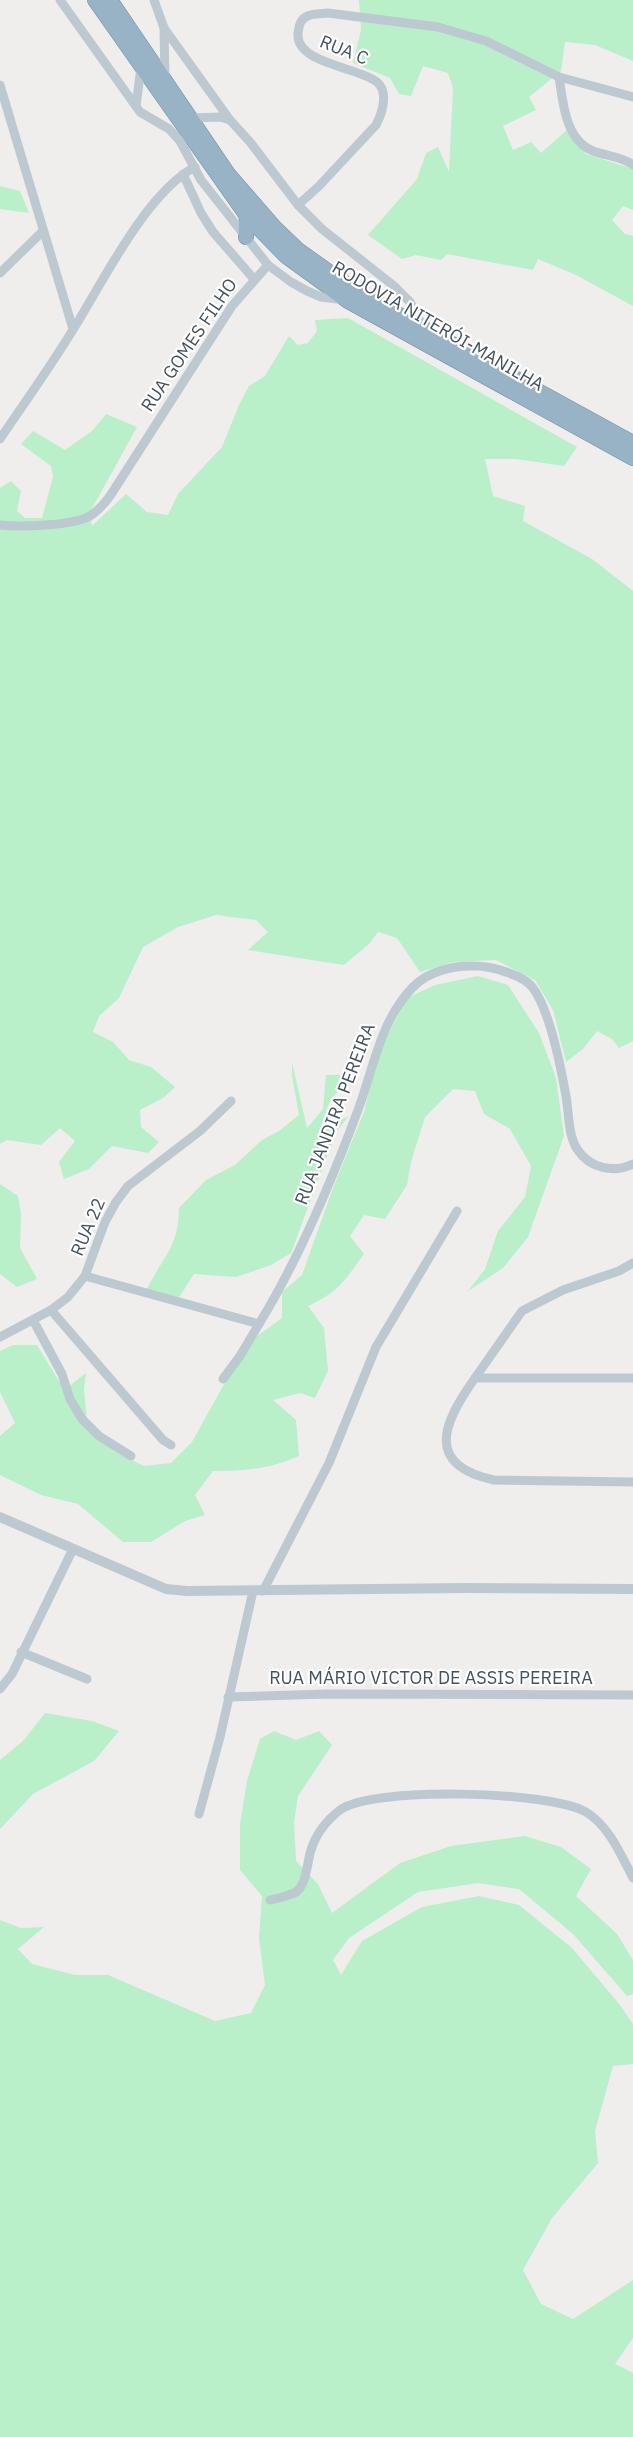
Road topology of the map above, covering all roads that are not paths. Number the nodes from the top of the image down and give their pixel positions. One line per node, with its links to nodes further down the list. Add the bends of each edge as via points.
1 (60, 0): 11 (street)
2 (95, 0): 6 (highway, RODOVIA NITERÓI-MANILHA)
3 (110, 0): 8 (highway, RODOVIA NITERÓI-MANILHA)
4 (154, 0): 5 (street)
5 (164, 28): 8 (street); 13 (street)
6 (141, 67): 11 (street); 14 (highway, RODOVIA NITERÓI-MANILHA)
7 (559, 77): 10 (street, RUA C); 15 (street, via 564,115 580,143); 18 (street, RUA C, via 486,41 438,27 328,13 305,17 299,24 298,37 306,52 378,82 383,101 376,125)
8 (165, 80): 12 (highway, RODOVIA NITERÓI-MANILHA)
9 (0, 85): 20 (street)
10 (633, 97)
11 (136, 106): 14 (street, via 145,116)
12 (191, 118): 13 (street); 26 (highway, RODOVIA NITERÓI-MANILHA, via 228,174 298,250 357,292)
13 (230, 120): 18 (street)
14 (184, 138): 16 (street); 19 (highway, RODOVIA NITERÓI-MANILHA)
15 (633, 165)
16 (195, 167): 17 (street); 21 (street)
17 (183, 174): 24 (street, via 213,232); 27 (street, via 147,211)
18 (298, 205): 26 (street, via 394,286 410,302)
19 (247, 216): 21 (highway); 25 (highway, RODOVIA NITERÓI-MANILHA, via 286,256)
20 (44, 231): 23 (street); 27 (street)
21 (246, 237): 22 (street)
22 (268, 265): 24 (street, RUA GOMES FILHO); 25 (street, via 307,291)
23 (0, 273)
24 (254, 279): 31 (street, RUA GOMES FILHO, via 232,306 100,509 73,521)
25 (348, 301): 30 (highway, RODOVIA NITERÓI-MANILHA)
26 (424, 328): 29 (highway, RODOVIA NITERÓI-MANILHA)
27 (73, 329): 28 (street)
28 (0, 439)
29 (633, 443)
30 (633, 458)
31 (0, 525)
32 (231, 1101): 38 (street, RUA 22, via 200,1131 129,1186 105,1222)
33 (633, 1164): 41 (street, RUA JANDIRA PEREIRA, via 623,1169 603,1168 577,1149 558,1060 544,1011 532,987 514,975 488,966 461,965 425,976 395,1008 383,1029 339,1158 301,1246)
34 (457, 1210): 52 (street, via 376,1347 329,1463)
35 (633, 1263): 36 (street)
36 (619, 1271): 37 (street); 43 (street, via 563,1290 522,1311)
37 (633, 1273)
38 (85, 1276): 39 (street, RUA 22); 41 (street)
39 (51, 1310): 40 (street, RUA 22); 46 (street)
40 (33, 1320): 42 (street, RUA 22); 47 (street, via 82,1419 99,1436)
41 (259, 1324): 45 (street, RUA JANDIRA PEREIRA)
42 (0, 1337)
43 (475, 1378): 44 (street); 48 (street, via 448,1421 446,1441 450,1457 462,1469 494,1480)
44 (633, 1378)
45 (223, 1379)
46 (171, 1445)
47 (131, 1456)
48 (633, 1482)
49 (0, 1517): 50 (street)
50 (73, 1549): 52 (street, via 166,1589); 53 (street)
51 (633, 1589): 52 (street)
52 (258, 1591): 57 (street)
53 (21, 1652): 54 (street); 55 (street, via 12,1674)
54 (87, 1679)
55 (0, 1689)
56 (633, 1695): 57 (street, RUA MÁRIO VICTOR DE ASSIS PEREIRA)
57 (228, 1696): 58 (street)
58 (199, 1814)
59 (633, 1878): 60 (street, via 598,1823 571,1806 542,1798 503,1795 396,1797 342,1808 323,1826 311,1848 302,1884 296,1891)
60 (270, 1900)

